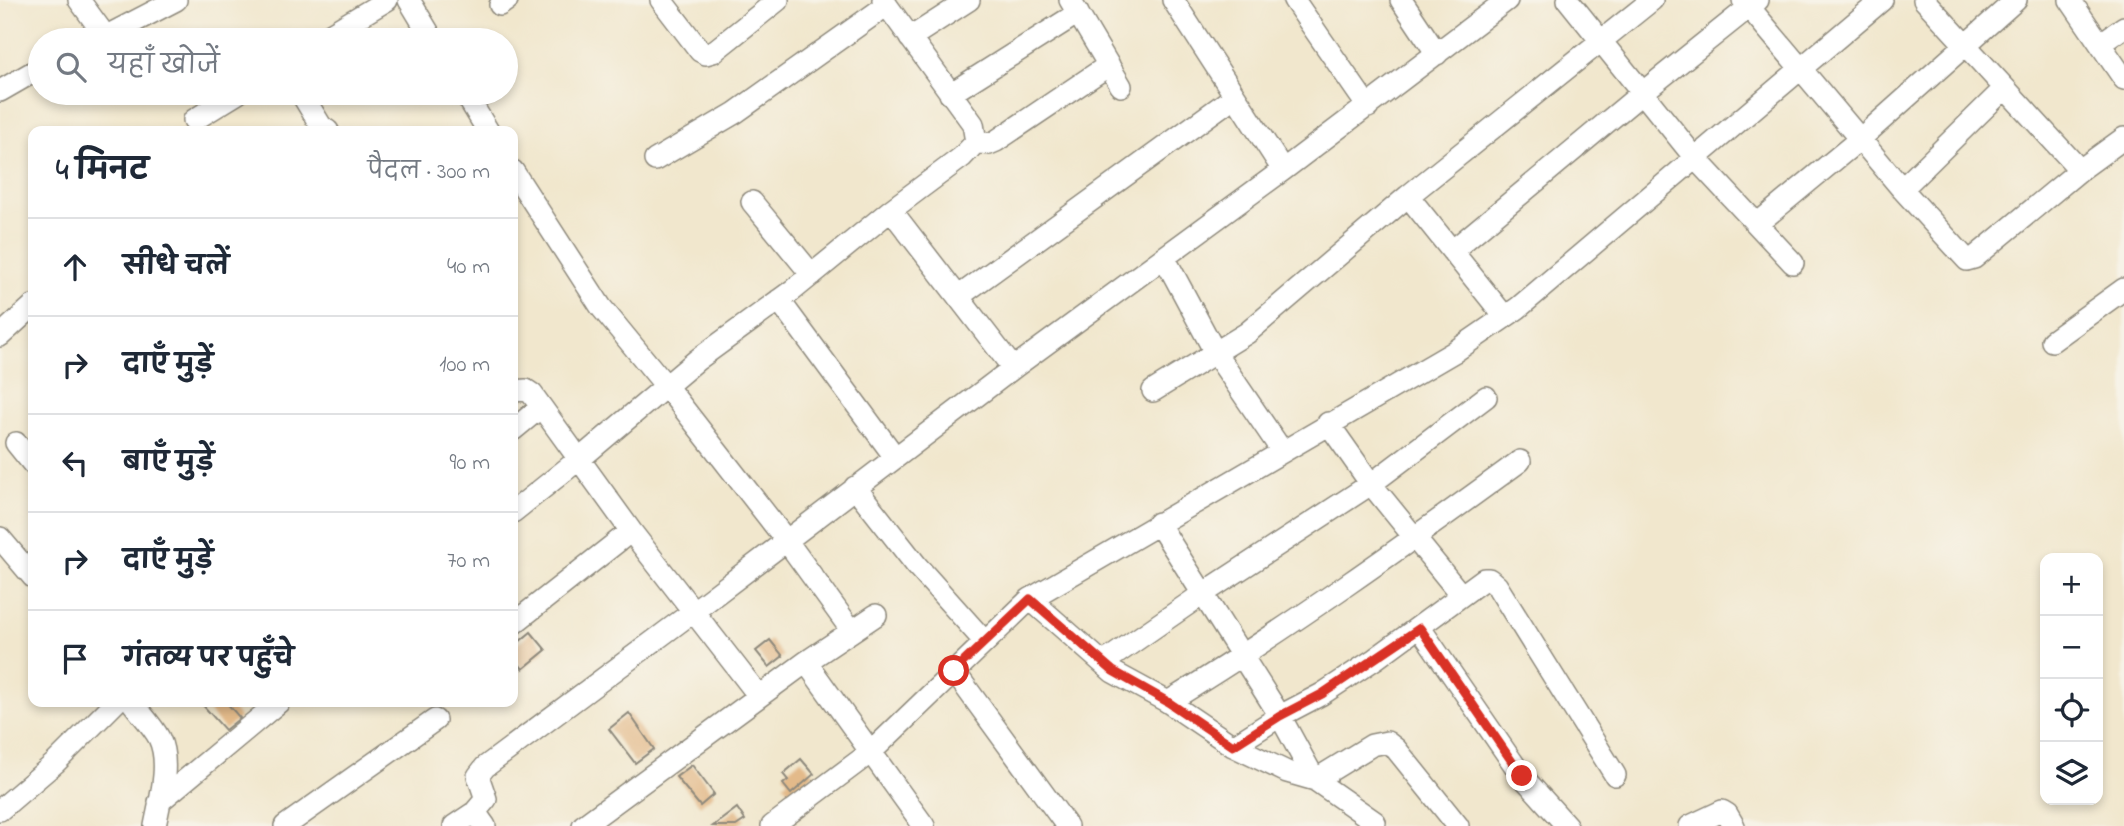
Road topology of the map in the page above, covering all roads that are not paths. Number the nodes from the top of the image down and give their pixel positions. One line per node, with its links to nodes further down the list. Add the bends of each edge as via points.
1 (79, 0): 23 (street)
2 (176, 0): 24 (street)
3 (387, 0): 25 (street)
4 (409, 0): 26 (street)
5 (661, 0): 20 (street, via 706,54)
6 (778, 0): 20 (street)
7 (969, 0): 27 (street)
8 (1173, 0): 41 (street)
9 (1294, 0): 45 (street)
10 (1401, 0): 31 (street)
11 (1507, 0): 31 (street)
12 (1567, 0): 28 (street)
13 (1652, 0): 28 (street)
14 (1881, 0): 33 (street)
15 (1924, 0): 29 (street)
16 (2016, 0): 29 (street)
17 (2070, 0): 30 (street)
18 (1750, 2): 33 (street); 39 (street)
19 (885, 3): 27 (street); 53 (street, via 735,113)
20 (756, 6)
21 (1074, 7): 32 (street); 40 (street)
22 (2124, 27): 30 (street)
23 (96, 28)
24 (123, 28)
25 (340, 28)
26 (426, 28)
27 (911, 38): 40 (street)
28 (1602, 41): 39 (street); 58 (street)
29 (1964, 44): 37 (street); 50 (street)
30 (2100, 44): 35 (street)
31 (1437, 54): 45 (street)
32 (1109, 65): 36 (street); 51 (street, via 996,141)
33 (1801, 69): 50 (street); 52 (street)
34 (28, 75): 38 (street)
35 (2124, 79)
36 (1121, 86)
37 (2004, 89): 55 (street); 57 (street)
38 (0, 91)
39 (1642, 93): 52 (street); 62 (street)
40 (950, 94): 51 (street, via 972,124)
41 (1235, 96): 54 (street); 67 (street)
42 (218, 105): 46 (street)
43 (308, 105): 47 (street)
44 (472, 105): 48 (street)
45 (1368, 107): 54 (street)
46 (194, 120)
47 (320, 126)
48 (485, 126)
49 (2124, 138): 55 (street)
50 (1860, 139): 57 (street); 61 (street)
51 (976, 142): 60 (street)
52 (1695, 158): 61 (street); 70 (street)
53 (655, 160)
54 (1283, 170): 63 (street)
55 (2080, 170): 57 (street, via 1969,260)
56 (518, 179): 75 (street, via 601,307)
57 (1902, 189)
58 (1408, 196): 62 (street); 73 (street)
59 (752, 202): 65 (street)
60 (891, 210): 65 (street); 67 (street)
61 (1757, 224): 64 (street)
62 (1452, 251): 70 (street)
63 (1164, 257): 73 (street); 74 (street)
64 (1793, 264)
65 (812, 275): 68 (street)
66 (2124, 289): 72 (street)
67 (958, 297): 74 (street)
68 (779, 300): 75 (street); 84 (street)
69 (28, 311): 71 (street)
70 (1505, 317): 80 (street, via 1454,352)
71 (0, 336)
72 (2052, 341)
73 (1216, 354): 77 (street); 83 (street)
74 (1013, 368): 84 (street)
75 (666, 386): 86 (street); 95 (street)
76 (518, 391): 79 (street, via 528,390)
77 (1153, 391)
78 (1486, 397): 88 (street)
79 (541, 407): 81 (street); 86 (street)
80 (1328, 423): 83 (street); 88 (street)
81 (518, 426)
82 (16, 443): 85 (street)
83 (1282, 451): 91 (street)
84 (895, 457): 89 (street)
85 (28, 458)
86 (578, 460): 90 (street); 92 (street)
87 (1520, 461): 94 (street)
88 (1371, 484): 94 (street); 97 (street)
89 (855, 488): 95 (street); 105 (street)
90 (518, 508)
91 (1158, 523): 97 (street); 99 (street)
92 (631, 531): 100 (street); 102 (street)
93 (0, 538): 96 (street)
94 (1415, 538): 98 (street); 106 (street)
95 (786, 540): 100 (street); 104 (street)
96 (28, 571)
97 (1204, 593): 106 (street); 108 (street)
98 (1461, 595): 103 (street); 119 (street, via 1485,579 1497,586)
99 (1030, 599): 105 (street); 108 (street)
100 (694, 611): 110 (street); 123 (street, via 481,771 478,779 486,799)
101 (876, 615): 104 (street)
102 (518, 621)
103 (1420, 628): 115 (street, via 1322,694); 133 (street, via 1522,776)
104 (852, 631): 107 (street)
105 (985, 642): 109 (street)
106 (1242, 657): 111 (street); 115 (street)
107 (806, 662): 110 (street); 118 (street)
108 (1103, 663): 111 (street)
109 (954, 671): 118 (street); 131 (street)
110 (759, 696): 128 (street)
111 (1168, 702): 117 (street)
112 (111, 707): 122 (street)
113 (136, 707): 121 (street, via 162,745)
114 (273, 707): 121 (street)
115 (1280, 716): 117 (street); 120 (street)
116 (435, 720): 126 (street)
117 (1233, 746): 120 (street)
118 (871, 752): 129 (street); 130 (street)
119 (1615, 775)
120 (1315, 780): 124 (street); 132 (street, via 1372,745 1387,742)
121 (159, 802): 125 (street)
122 (0, 810)
123 (480, 819): 127 (street)
124 (1375, 822)
125 (155, 826)
126 (285, 826)
127 (454, 826)
128 (583, 826)
129 (772, 826)
130 (924, 826)
131 (1067, 826)
132 (1458, 826)
133 (1567, 826)
134 (1690, 826): 135 (street, via 1722,811)
135 (1734, 826)

